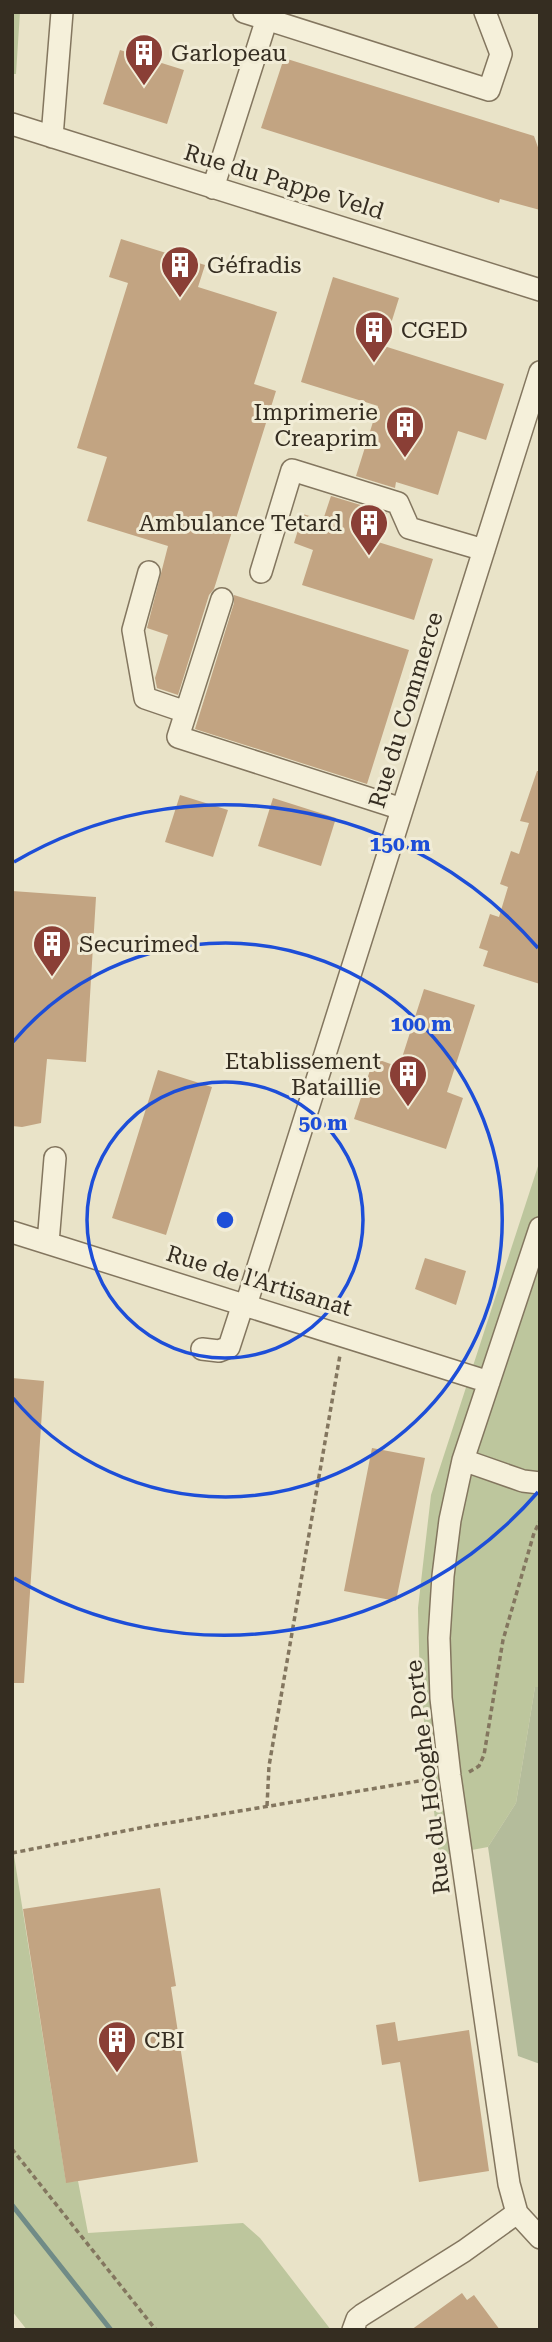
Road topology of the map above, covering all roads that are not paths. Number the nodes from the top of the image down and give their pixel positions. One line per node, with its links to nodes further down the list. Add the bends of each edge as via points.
1 (62, 12): 6 (street)
2 (244, 12): 4 (street)
3 (485, 12): 4 (street, via 501,54 489,90)
4 (268, 16): 7 (street)
5 (12, 124): 6 (street, Rue du Pappe Veld)
6 (52, 137): 7 (street, Rue du Pappe Veld)
7 (214, 187): 8 (street, Rue du Pappe Veld)
8 (540, 290)
9 (540, 372): 10 (street, Rue du Commerce)
10 (484, 550): 12 (street, via 409,528 398,503 292,470); 15 (street, Rue du Commerce)
11 (149, 572): 14 (street, via 133,630 145,698)
12 (261, 572)
13 (222, 599): 14 (street)
14 (186, 712): 15 (street, via 178,737)
15 (402, 809): 20 (street, Rue du Commerce)
16 (55, 1158): 19 (street)
17 (540, 1228): 22 (street, Rue du Hooghe Porte)
18 (12, 1232): 19 (street, Rue de l'Artisanat)
19 (48, 1243): 20 (street, Rue de l'Artisanat)
20 (245, 1304): 21 (street, Rue du Commerce, via 229,1347 219,1352); 22 (street, Rue de l'Artisanat)
21 (202, 1349)
22 (489, 1382): 23 (street, Rue du Hooghe Porte)
23 (463, 1460): 24 (street); 25 (street, Rue du Hooghe Porte, via 450,1520 440,1617 441,1698 507,2171)
24 (540, 1483)
25 (517, 2213): 26 (street, Rue du Hooghe Porte); 27 (street, via 362,2315)
26 (540, 2238)
27 (353, 2330)

